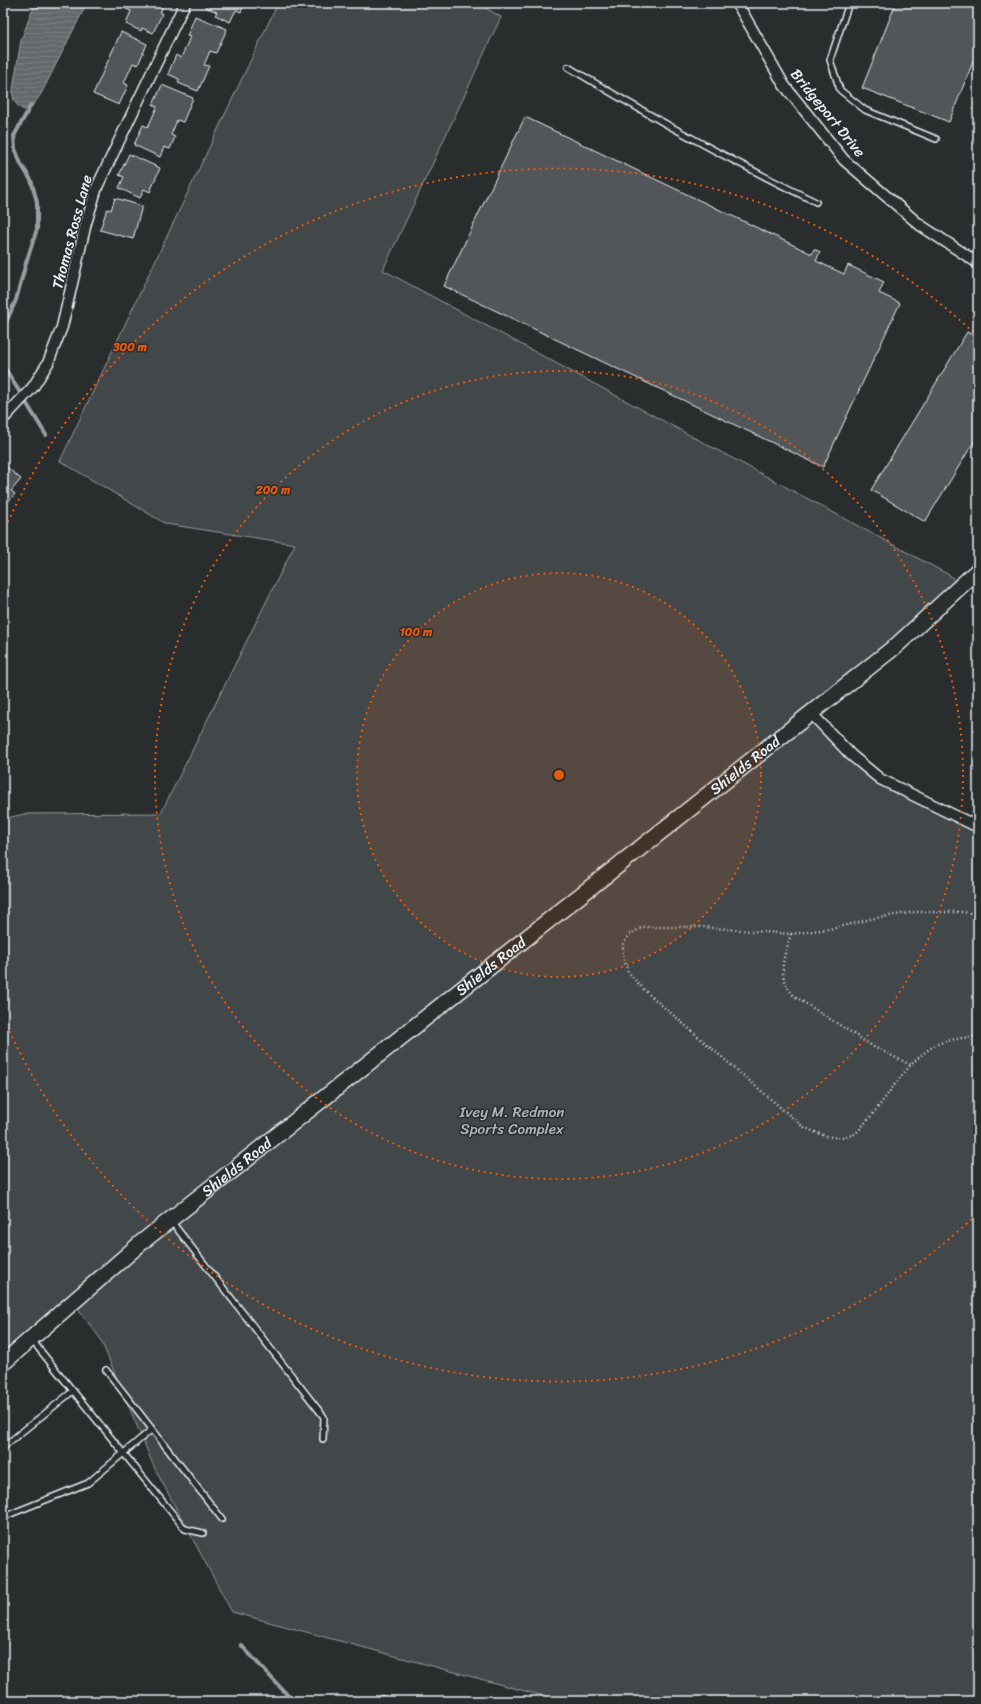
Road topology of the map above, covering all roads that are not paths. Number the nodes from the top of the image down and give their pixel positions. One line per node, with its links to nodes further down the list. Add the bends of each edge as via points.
1 (185, 3): 8 (street, Thomas Ross Lane, via 97,187 62,327 48,363 34,387)
2 (737, 3): 7 (street, Bridgeport Drive, via 784,85 844,160 920,225)
3 (848, 3): 5 (lane, via 830,60 840,90 865,110)
4 (568, 67): 6 (lane, via 713,151)
5 (936, 139)
6 (816, 202)
7 (978, 263)
8 (3, 419)
9 (978, 570): 10 (street, Shields Road, via 897,645)
10 (811, 713): 11 (street, via 851,755 880,779); 12 (street, Shields Road)
11 (978, 827)
12 (170, 1221): 13 (street, Shields Road); 18 (lane, via 324,1417)
13 (31, 1339): 14 (street, Shields Road); 16 (lane)
14 (3, 1363)
15 (106, 1370): 17 (lane)
16 (73, 1391): 19 (lane); 20 (lane)
17 (152, 1430): 20 (lane); 22 (lane)
18 (323, 1439)
19 (3, 1447)
20 (123, 1453): 21 (lane, via 88,1483); 23 (lane, via 185,1529)
21 (3, 1517)
22 (222, 1519)
23 (203, 1533)

